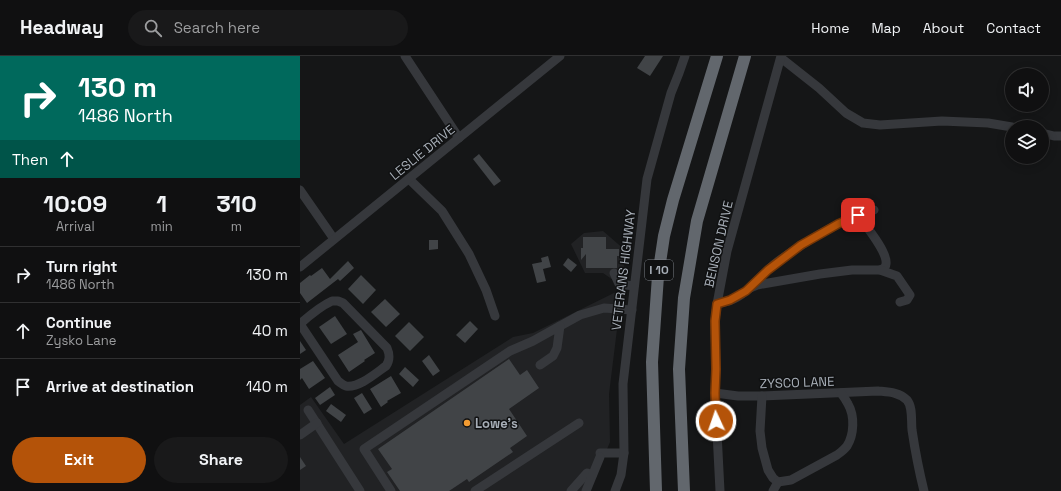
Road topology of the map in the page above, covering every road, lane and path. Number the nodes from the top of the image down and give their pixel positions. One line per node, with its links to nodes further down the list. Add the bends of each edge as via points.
1 (405, 56): 10 (street)
2 (560, 56): 10 (street, LESLIE DRIVE)
3 (685, 56): 19 (street, VETERANS HIGHWAY, via 671,93 647,178)
4 (717, 56): 46 (highway, I 10, via 673,200 658,276 652,362)
5 (744, 56): 47 (highway, I 10, via 698,221 684,298 679,369)
6 (781, 57): 7 (street, via 846,113 862,123 880,125 942,121); 22 (street, BENSON DRIVE, via 727,251)
7 (1005, 126)
8 (1049, 135): 9 (street)
9 (1061, 136)
10 (459, 138): 11 (street, LESLIE DRIVE)
11 (409, 179): 15 (street, LESLIE DRIVE); 24 (street, via 442,211 469,254)
12 (300, 190): 15 (street)
13 (874, 210): 14 (street)
14 (858, 215): 17 (street, via 878,242 885,258 886,264); 20 (street, via 801,245 768,270)
15 (334, 239): 16 (street, LESLIE DRIVE)
16 (300, 267)
17 (880, 270): 20 (street, via 820,274); 21 (street, via 897,276 910,295 907,300)
18 (614, 273): 19 (street, via 619,284)
19 (634, 286): 23 (street, VETERANS HIGHWAY)
20 (750, 288): 22 (street, via 730,300)
21 (900, 302)
22 (717, 304): 30 (street, BENSON DRIVE)
23 (632, 310): 26 (street, via 604,308 580,315); 37 (street, VETERANS HIGHWAY, via 623,384)
24 (495, 316)
25 (300, 324): 25 (street, via 327,303 343,303 387,348 389,362 357,385 342,384)
26 (560, 326): 28 (street); 41 (street, via 510,351 364,449)
27 (565, 342): 28 (street)
28 (557, 348): 29 (street, via 553,356)
29 (540, 365)
30 (715, 393): 32 (street, ZYSCO LANE); 48 (street, BENSON DRIVE)
31 (841, 393): 32 (street, ZYSCO LANE); 39 (street, ZYSCO LANE, via 849,404 852,420 852,433 847,446 837,455 791,480); 50 (street, via 890,392 906,399 911,410 912,429)
32 (762, 396): 39 (street, via 762,448 768,470)
33 (308, 410): 35 (street)
34 (578, 423): 42 (street)
35 (317, 424): 36 (street); 40 (street)
36 (300, 435)
37 (624, 453): 38 (street, via 600,455); 45 (street, VETERANS HIGHWAY)
38 (592, 475): 43 (street, via 587,473); 44 (street)
39 (778, 482): 49 (street)
40 (360, 491)
41 (391, 491)
42 (475, 491)
43 (571, 491)
44 (586, 491)
45 (616, 491)
46 (656, 491)
47 (684, 491)
48 (720, 491)
49 (773, 491)
50 (924, 491)

